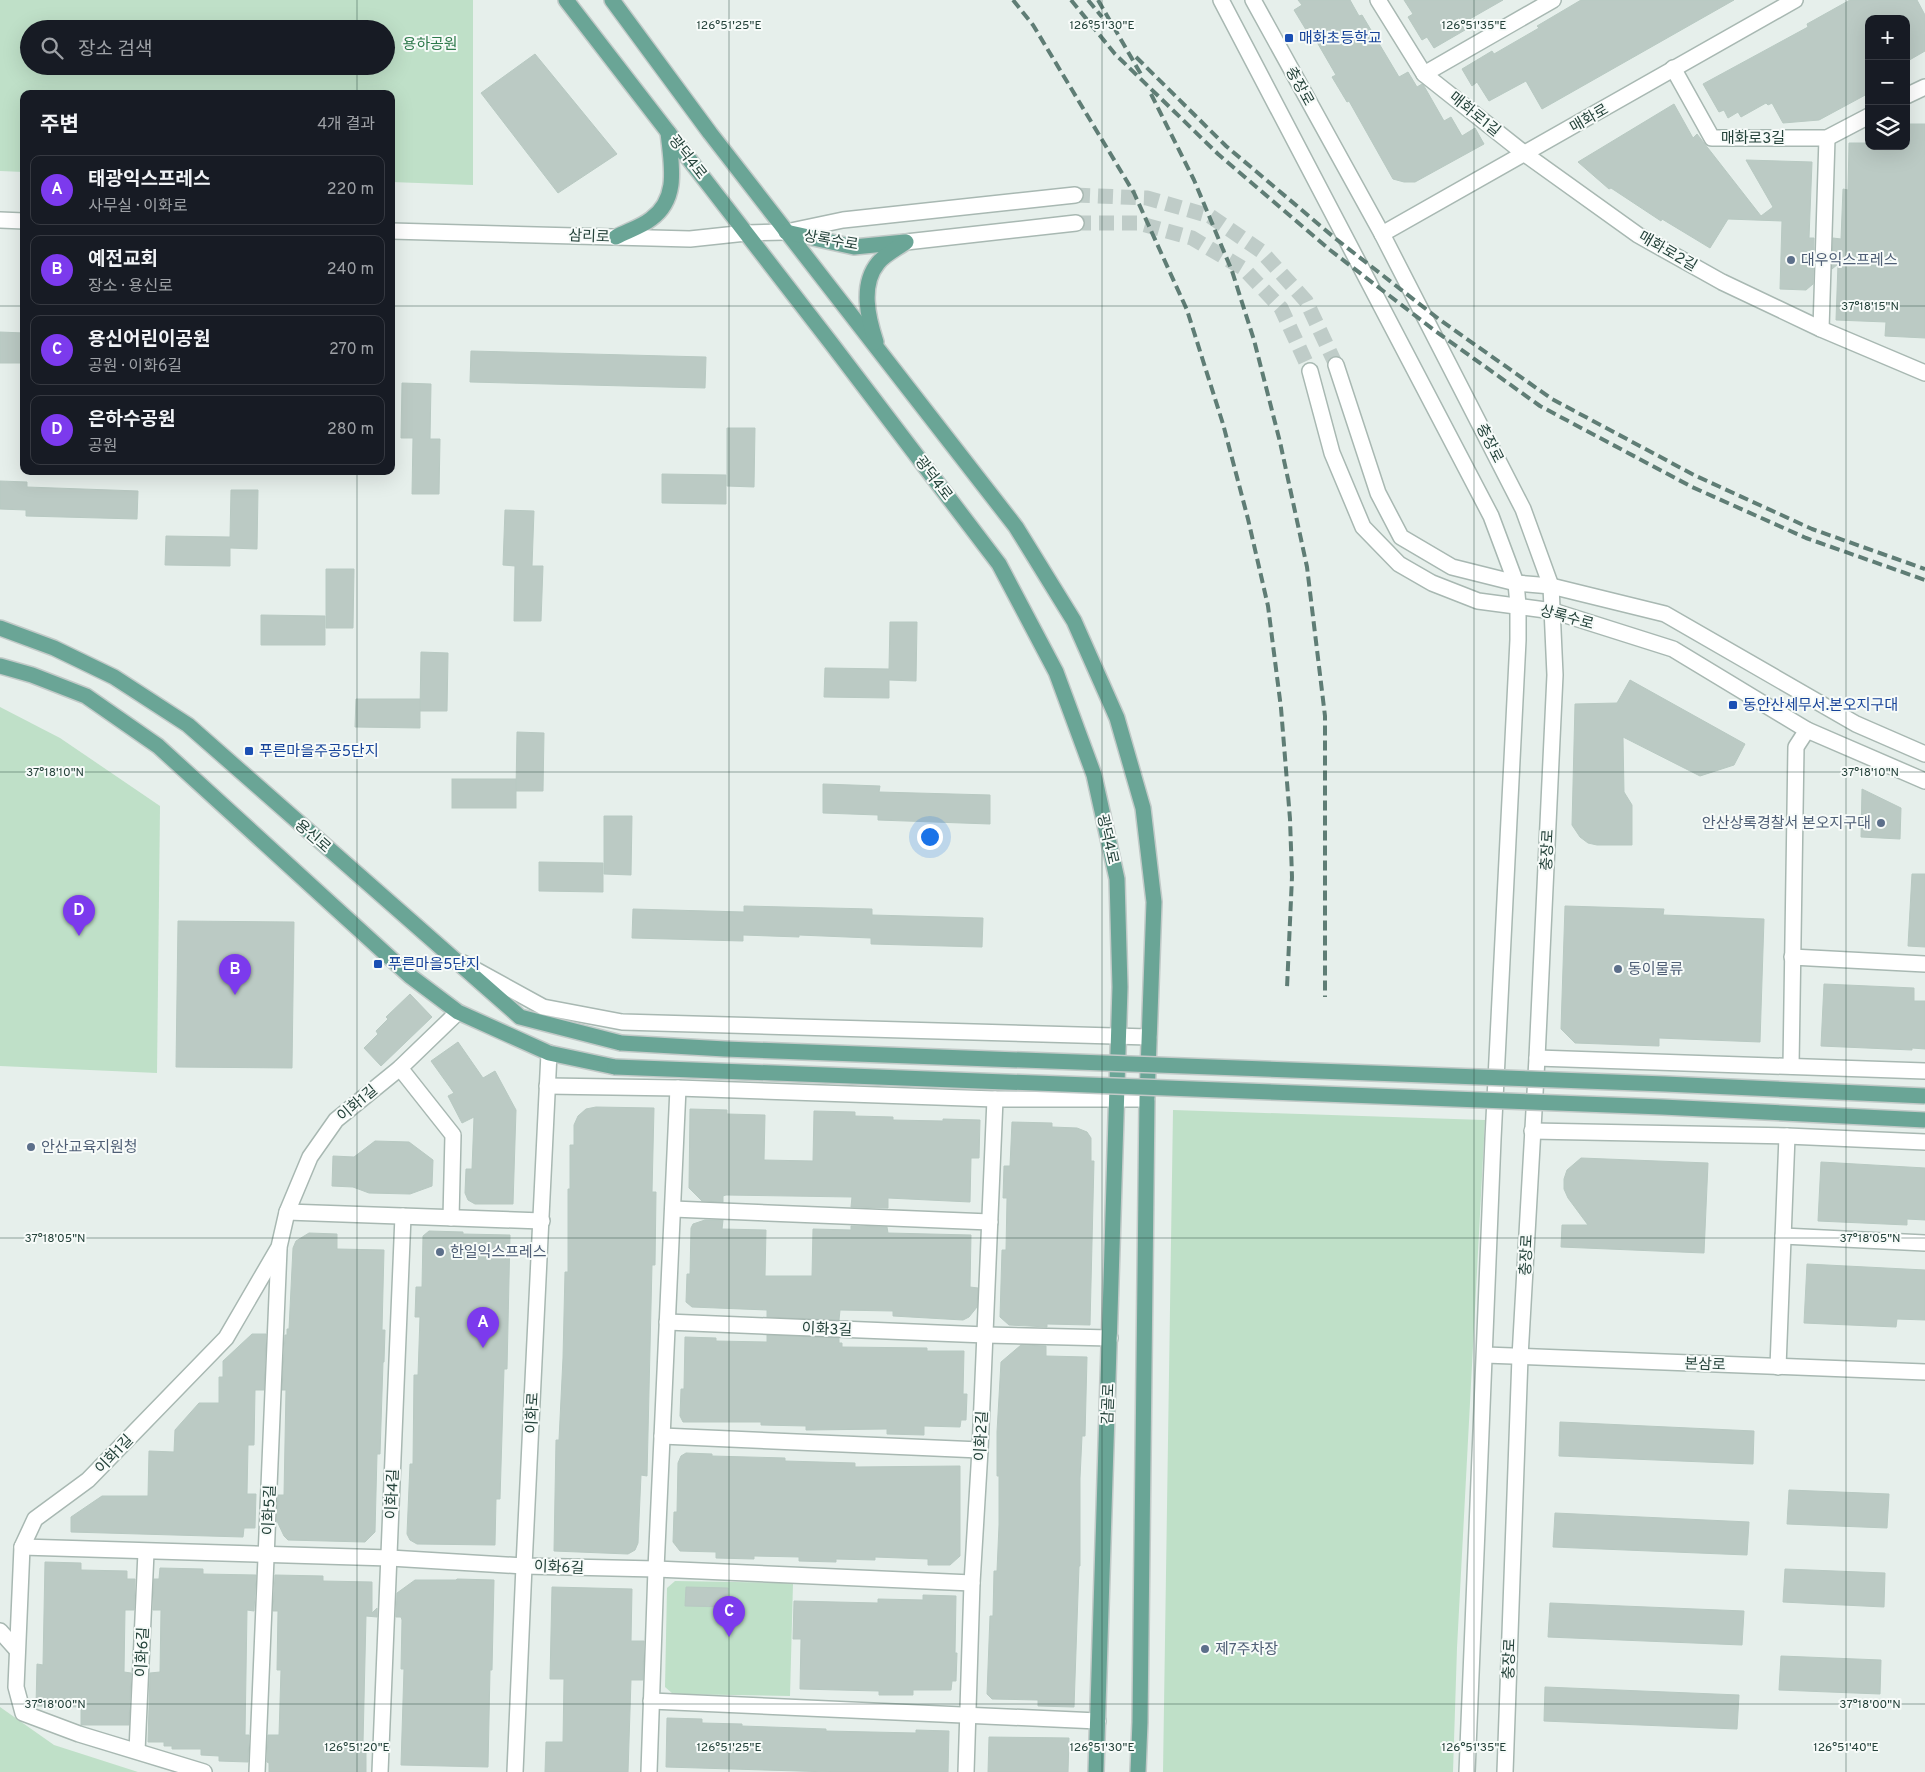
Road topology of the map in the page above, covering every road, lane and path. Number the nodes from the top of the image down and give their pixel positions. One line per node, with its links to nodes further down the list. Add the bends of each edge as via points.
1 (566, 0): 13 (main road, 광덕4로)
2 (612, 0): 21 (main road, 광덕4로)
3 (1221, 0): 31 (street, 충장로, via 1491,516)
4 (1253, 0): 23 (street, 충장로)
5 (1378, 0): 9 (street, 매화로1길)
6 (1553, 0): 9 (street)
7 (1795, 0): 8 (street, 매화로)
8 (1673, 68): 14 (street, 매화로3길, via 1712,138); 15 (street, 매화로)
9 (1424, 74): 15 (street, 매화로1길)
10 (1925, 86): 11 (street)
11 (1910, 94)
12 (1865, 118): 14 (street, 매화로3길)
13 (668, 130): 22 (main road, 광덕4로); 24 (main road, via 673,177 668,200 651,219)
14 (1827, 138): 26 (street)
15 (1525, 154): 23 (street, 매화로); 26 (street, 매화로2길, via 1638,235 1722,282)
16 (1075, 195): 21 (street, 상록수로, via 843,220)
17 (0, 220): 18 (street)
18 (20, 221)
19 (1076, 223): 25 (street, 상록수로)
20 (395, 231): 24 (street, 삼리로)
21 (786, 232): 22 (street, 삼리로); 25 (main road, 상록수로, via 854,247); 27 (main road, 광덕4로)
22 (746, 233): 24 (street, 삼리로, via 690,239); 44 (main road, 광덕4로, via 999,564 1056,672 1094,776 1117,879 1120,988)
23 (1382, 234): 32 (street, 충장로, via 1523,509)
24 (616, 237)
25 (906, 242): 27 (main road, via 878,262 868,281 868,318)
26 (1821, 329): 30 (street, 매화로2길)
27 (880, 353): 45 (main road, 광덕4로, via 1016,526 1074,621 1117,718 1143,808 1154,902)
28 (1336, 365): 31 (street, 상록수로, via 1378,493 1402,537 1452,567)
29 (1310, 370): 33 (street, 상록수로, via 1332,453 1363,527 1399,564 1432,583 1478,601)
30 (1925, 372)
31 (1516, 582): 32 (street, 상록수로); 33 (street, 충장로)
32 (1550, 586): 34 (street, 충장로); 38 (street, 상록수로, via 1665,614 1856,724)
33 (1518, 605): 34 (street, 상록수로); 73 (street, 충장로)
34 (1553, 611): 37 (street, 상록수로, via 1673,649); 47 (street, 충장로, via 1555,676)
35 (0, 628): 40 (main road, 용신로, via 54,648 114,677 188,726)
36 (0, 666): 43 (main road, via 86,696 158,746 410,976)
37 (1807, 730): 39 (street, 상록수로); 41 (street, via 1796,747)
38 (1925, 754)
39 (1925, 781)
40 (449, 956): 44 (street, via 543,1007 622,1022); 53 (main road, 용신로, bridge, via 520,1017 621,1043)
41 (1792, 957): 42 (street); 48 (street)
42 (1925, 964)
43 (458, 1012): 46 (main road); 49 (street, 이화1길)
44 (1117, 1037): 45 (street); 54 (main road, 감골로)
45 (1149, 1037): 56 (main road)
46 (549, 1053): 51 (street, 이화로); 57 (main road, bridge, via 615,1067 1632,1105)
47 (1537, 1058): 48 (street); 58 (street, 충장로)
48 (1791, 1066): 50 (street)
49 (400, 1068): 62 (street, 이화1길, via 336,1120 310,1157); 64 (street, via 452,1135)
50 (1925, 1071)
51 (547, 1086): 52 (street); 65 (street, 이화로)
52 (678, 1088): 55 (street); 61 (street)
53 (1925, 1096)
54 (1116, 1098): 55 (street); 56 (street); 72 (main road, 감골로)
55 (995, 1099): 66 (street, 이화2길)
56 (1147, 1099): 99 (main road)
57 (1925, 1120)
58 (1532, 1131): 59 (street); 74 (street, 충장로)
59 (1787, 1136): 60 (street); 67 (street)
60 (1925, 1142)
61 (673, 1209): 66 (street); 70 (street)
62 (287, 1212): 63 (street); 69 (street, 이화1길)
63 (403, 1216): 64 (street); 82 (street, 이화4길)
64 (452, 1218): 65 (street)
65 (542, 1221): 83 (street, 이화로)
66 (990, 1222): 71 (street, 이화2길)
67 (1783, 1236): 68 (street); 75 (street)
68 (1925, 1243)
69 (279, 1248): 79 (street, 이화1길, via 226,1338 88,1480 35,1519); 81 (street, 이화5길)
70 (667, 1322): 71 (street, 이화3길); 77 (street)
71 (986, 1335): 72 (street, 이화3길); 78 (street, 이화2길)
72 (1110, 1338): 90 (main road, 감골로)
73 (1485, 1355): 74 (street, 본삼로); 100 (street, 충장로)
74 (1520, 1356): 75 (street, 본삼로); 101 (street, 충장로)
75 (1778, 1367): 76 (street, 본삼로)
76 (1925, 1372)
77 (662, 1436): 78 (street); 84 (street)
78 (980, 1450): 85 (street, 이화2길)
79 (22, 1547): 80 (street, 이화6길); 87 (street, 이화1길)
80 (146, 1552): 81 (street, 이화6길); 91 (street, 이화6길)
81 (267, 1556): 82 (street, 이화6길); 93 (street, 이화5길)
82 (390, 1558): 83 (street, 이화6길); 94 (street, 이화4길)
83 (524, 1566): 84 (street, 이화6길); 95 (street, 이화로)
84 (656, 1569): 85 (street, 이화6길); 88 (street)
85 (972, 1583): 89 (street, 이화2길)
86 (0, 1631): 87 (street)
87 (17, 1650): 91 (street, 이화1길, via 16,1687 24,1713)
88 (651, 1701): 89 (street); 96 (street)
89 (967, 1716): 90 (street); 97 (street, 이화2길)
90 (1098, 1721): 98 (main road, 감골로)
91 (137, 1751): 92 (street, 이화1길)
92 (204, 1772)
93 (257, 1772)
94 (380, 1772)
95 (515, 1772)
96 (649, 1772)
97 (966, 1772)
98 (1096, 1772)
99 (1138, 1772)
100 (1467, 1772)
101 (1505, 1772)

